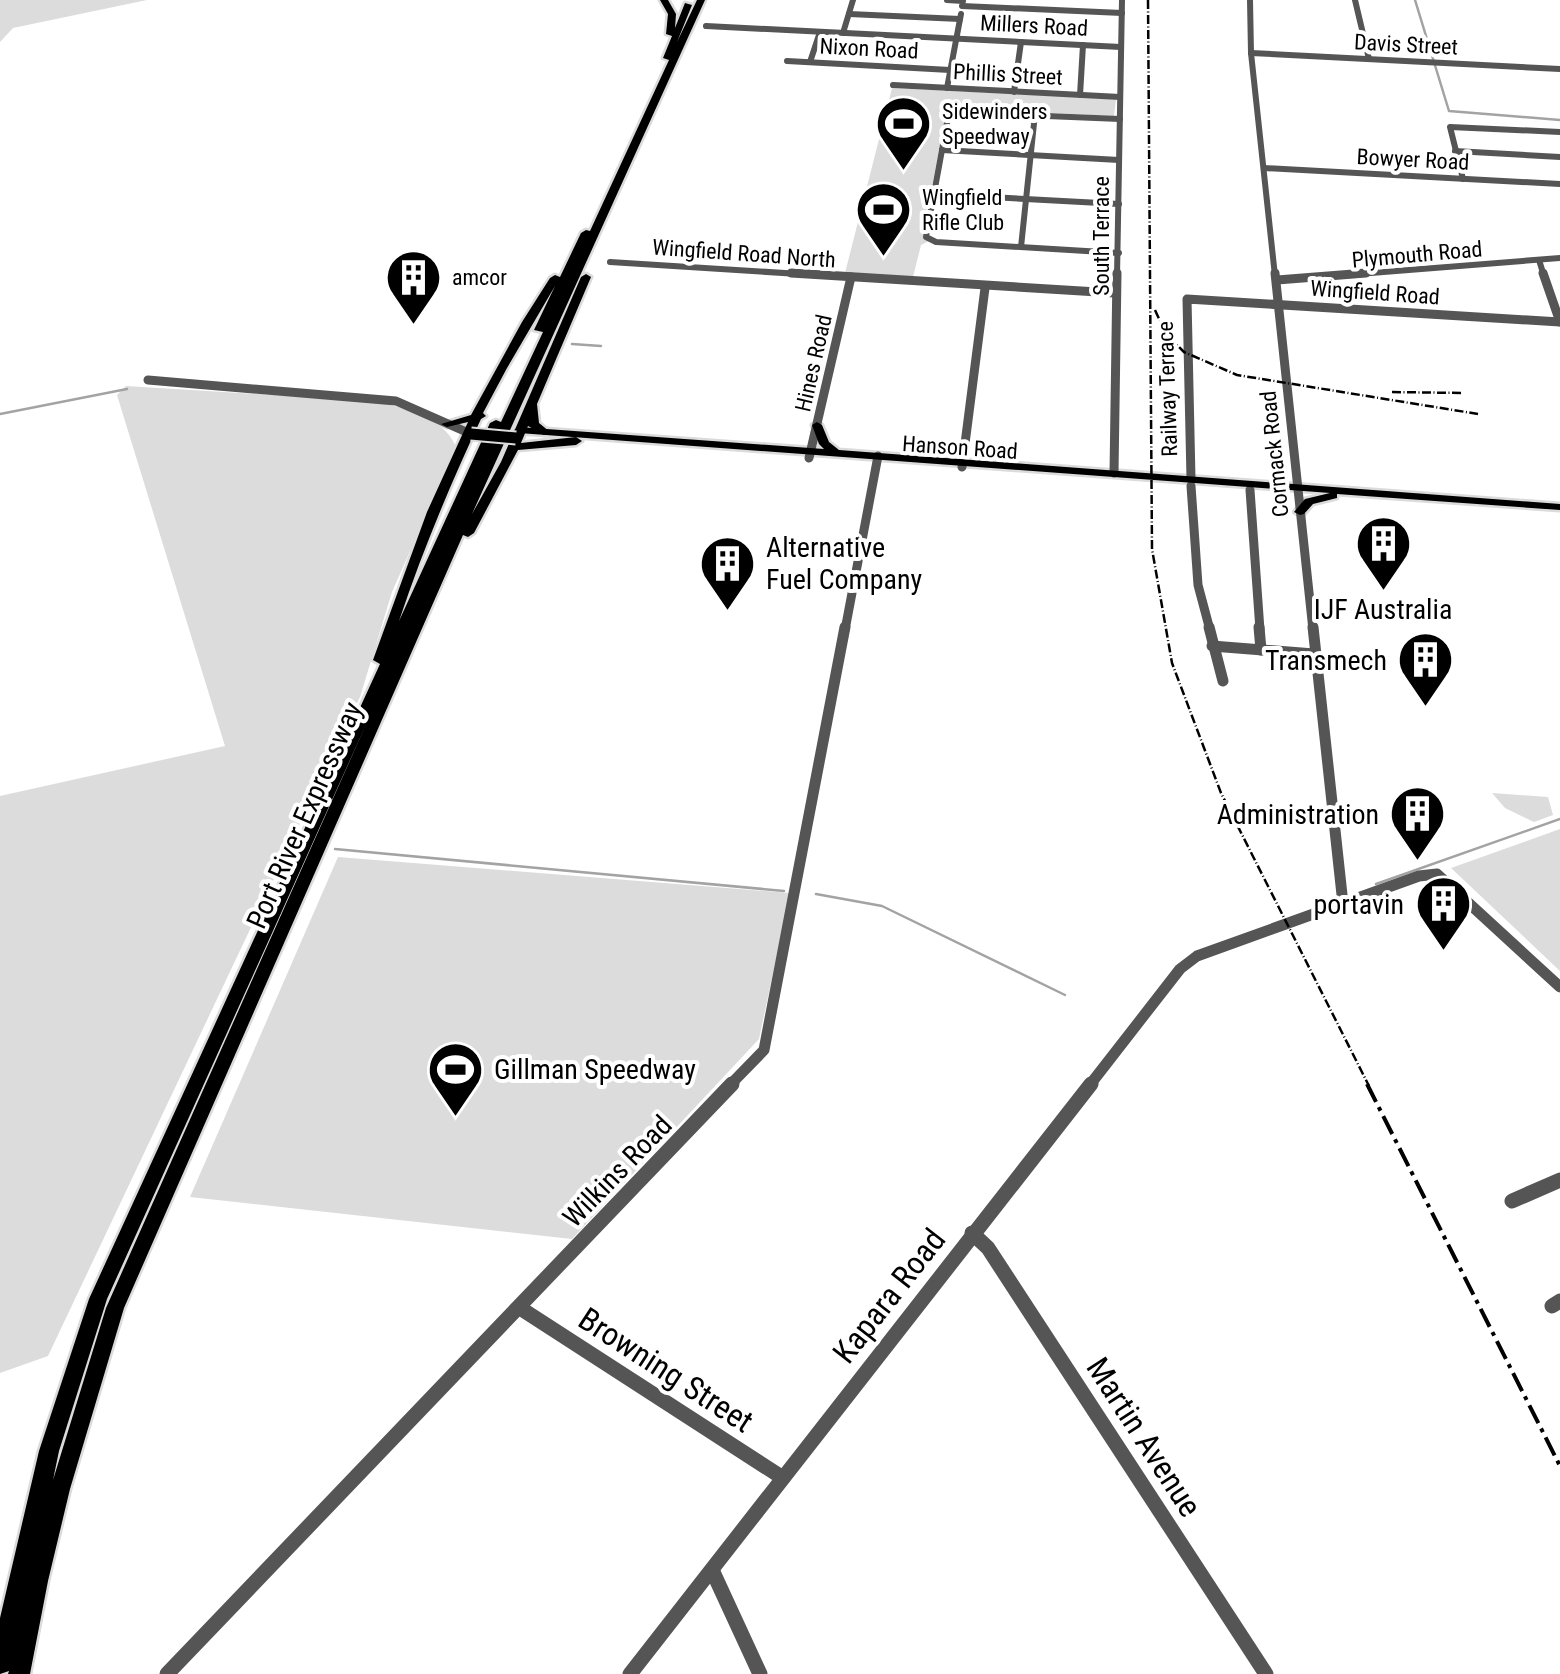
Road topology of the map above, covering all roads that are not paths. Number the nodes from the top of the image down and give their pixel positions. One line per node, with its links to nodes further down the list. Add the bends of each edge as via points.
1 (664, 0): 22 (highway, via 672,20)
2 (690, 0): 22 (highway, Port River Expressway)
3 (705, 0): 47 (highway, Port River Expressway)
4 (853, 0): 12 (street)
5 (947, 0): 9 (street)
6 (1122, 0): 11 (street, South Terrace)
7 (1250, 0): 21 (street, Cormack Road)
8 (1355, 0): 23 (street)
9 (963, 2): 10 (street); 13 (street)
10 (1026, 4): 11 (street)
11 (1122, 13): 20 (street, South Terrace)
12 (848, 14): 13 (street); 16 (street)
13 (960, 19): 17 (street)
14 (706, 26): 15 (street, Millers Road)
15 (820, 32): 16 (street, Millers Road); 25 (street)
16 (842, 33): 17 (street, Millers Road)
17 (956, 39): 18 (street, Millers Road); 27 (street)
18 (1020, 42): 19 (street, Millers Road); 30 (street)
19 (1083, 45): 20 (street, Millers Road); 31 (street)
20 (1121, 47): 32 (street, South Terrace)
21 (1251, 53): 23 (street, Davis Street); 41 (street, Cormack Road)
22 (667, 58): 47 (highway, Port River Expressway)
23 (1369, 59): 26 (street, Davis Street)
24 (787, 61): 25 (street, Nixon Road)
25 (810, 62): 27 (street, Nixon Road)
26 (1560, 69)
27 (950, 70): 29 (street)
28 (893, 86): 29 (street, Phillis Street)
29 (947, 88): 30 (street, Phillis Street)
30 (1014, 92): 31 (street, Phillis Street)
31 (1080, 95): 32 (street, Phillis Street)
32 (1120, 97): 34 (street, South Terrace)
33 (1034, 114): 34 (street); 36 (street, via 949,112); 38 (street)
34 (1120, 119): 40 (street, South Terrace)
35 (1560, 132): 37 (street, via 1450,127)
36 (942, 150): 38 (street); 44 (street)
37 (1455, 151): 39 (street); 42 (street)
38 (1030, 155): 40 (street); 45 (street)
39 (1560, 157)
40 (1119, 160): 46 (street, South Terrace)
41 (1264, 168): 42 (street, Bowyer Road); 54 (street, Cormack Road)
42 (1463, 179): 43 (street, Bowyer Road)
43 (1560, 184)
44 (934, 194): 45 (street); 48 (street, via 926,238)
45 (1026, 199): 46 (street); 48 (street)
46 (1119, 204): 49 (street, South Terrace)
47 (599, 217): 61 (highway, via 576,306); 64 (highway, via 540,301); 85 (highway, Port River Expressway); 90 (highway, Port River Expressway, via 491,433)
48 (1021, 247): 49 (street)
49 (1119, 253): 56 (street, South Terrace)
50 (1560, 258): 51 (street, Plymouth Road)
51 (1539, 260): 54 (street, Plymouth Road); 59 (street)
52 (610, 262): 53 (street, Wingfield Road North)
53 (851, 277): 55 (street, Wingfield Road North); 62 (street, Hines Road)
54 (1276, 280): 58 (street, Cormack Road)
55 (986, 288): 56 (street, Wingfield Road North); 72 (street)
56 (1114, 293): 73 (street, South Terrace)
57 (1188, 300): 58 (street, Wingfield Road); 76 (street, Railway Terrace)
58 (1279, 304): 59 (street, Wingfield Road); 74 (street, Cormack Road)
59 (1560, 322)
60 (148, 380): 63 (street, Hanson Road, via 384,399)
61 (532, 401): 65 (highway, via 533,424); 66 (highway)
62 (817, 425): 69 (main road); 70 (street, Hines Road)
63 (450, 426): 64 (highway); 64 (street, Hanson Road); 68 (highway)
64 (475, 426): 66 (main road, Hanson Road, bridge); 68 (highway)
65 (544, 432): 66 (main road, Hanson Road); 70 (main road, Hanson Road)
66 (516, 438): 67 (highway); 85 (highway)
67 (576, 441): 70 (main road, Hanson Road)
68 (464, 449): 90 (highway, via 415,557)
69 (836, 453): 70 (main road, Hanson Road); 71 (main road, Hanson Road)
70 (810, 454): 71 (main road, Hanson Road)
71 (878, 459): 72 (main road, Hanson Road); 96 (street, Wilkins Road, via 764,1050)
72 (962, 464): 73 (main road, Hanson Road); 75 (main road, Hanson Road)
73 (1114, 473): 75 (main road); 76 (main road, Hanson Road)
74 (1298, 473): 77 (main road, via 1306,485); 78 (main road); 80 (street, Cormack Road)
75 (1098, 477): 76 (main road, Hanson Road)
76 (1191, 482): 78 (main road, Hanson Road); 79 (main road, Hanson Road); 86 (street, Railway Terrace, via 1195,566)
77 (1321, 488): 80 (main road, Hanson Road); 82 (main road, Hanson Road)
78 (1277, 489): 79 (main road, Hanson Road); 80 (main road, Hanson Road); 84 (main road)
79 (1250, 490): 87 (street)
80 (1299, 490): 81 (main road, Hanson Road); 84 (street, Cormack Road)
81 (1333, 496): 82 (main road, Hanson Road); 84 (main road, via 1310,501)
82 (1467, 501): 83 (main road, Hanson Road)
83 (1560, 507)
84 (1300, 514): 88 (street, Cormack Road)
85 (441, 574): 100 (highway, Port River Expressway, via 116,1308 69,1448)
86 (1212, 646): 87 (street); 89 (street, Railway Terrace)
87 (1261, 650): 88 (street)
88 (1314, 654): 91 (street, Cormack Road)
89 (1223, 681)
90 (363, 722): 99 (highway, Port River Expressway, via 98,1298 49,1451)
91 (1344, 904): 92 (street, via 1426,874 1444,876); 95 (street, Kapara Road, via 1197,956 1180,969)
92 (1560, 986)
93 (1559, 1182): 94 (street)
94 (1512, 1200)
95 (972, 1233): 97 (street, Kapara Road); 104 (street, Martin Avenue)
96 (520, 1308): 97 (street, Browning Street); 101 (street, Wilkins Road)
97 (783, 1478): 98 (street, Kapara Road)
98 (712, 1570): 102 (street, Kapara Road); 103 (street)
99 (0, 1665)
100 (20, 1674)
101 (167, 1674)
102 (630, 1674)
103 (760, 1674)
104 (1266, 1674)

